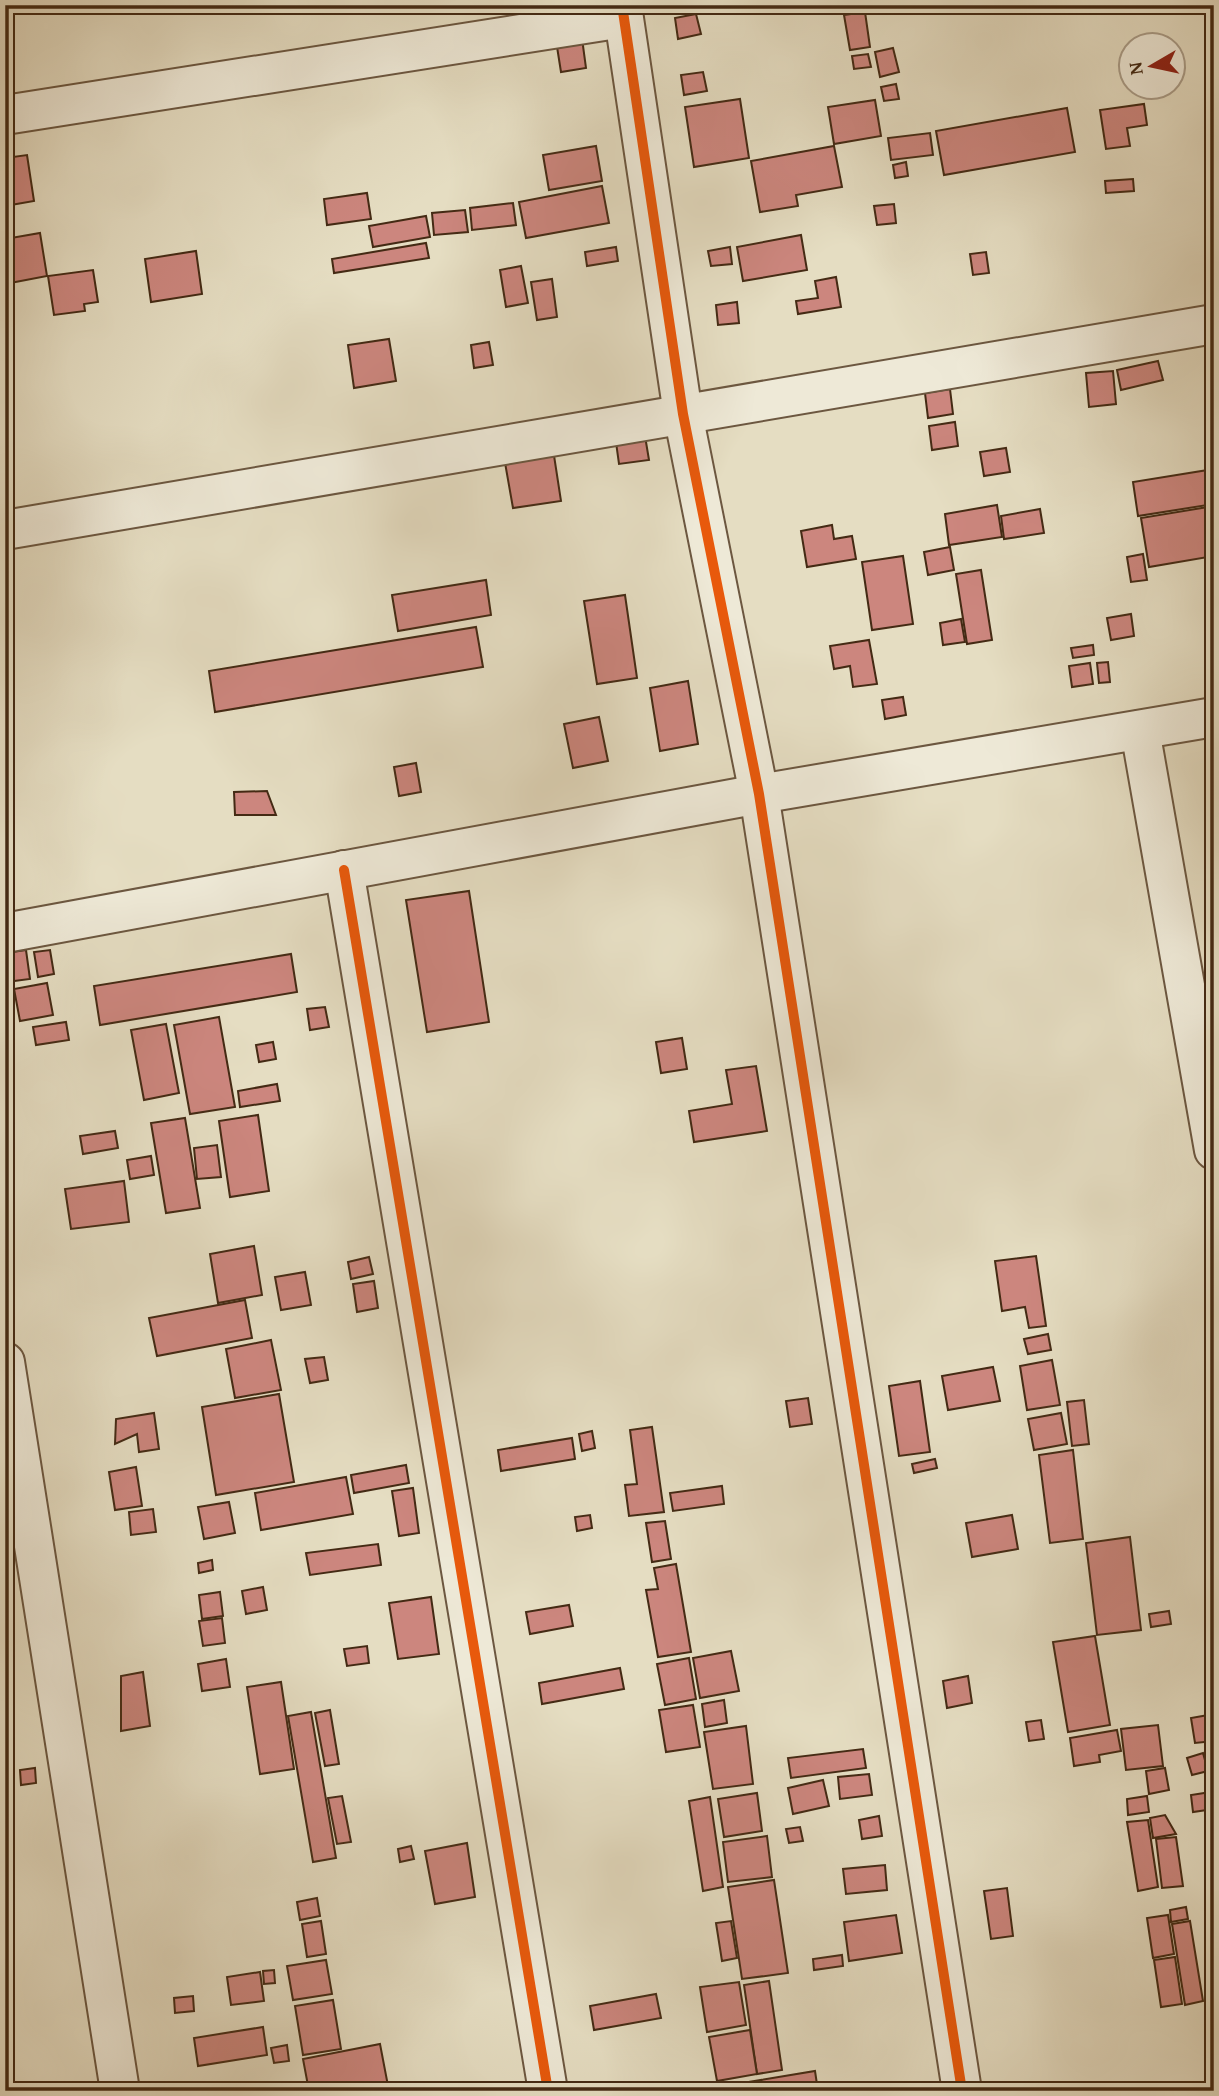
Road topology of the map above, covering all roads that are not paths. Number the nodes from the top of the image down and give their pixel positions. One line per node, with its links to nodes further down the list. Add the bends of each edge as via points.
1 (622, 12): 2 (street); 4 (street)
2 (5, 115)
3 (1214, 324): 4 (street)
4 (682, 414): 5 (street); 8 (street)
5 (5, 530)
6 (1214, 717): 7 (street)
7 (1140, 730): 8 (street); 11 (street)
8 (759, 794): 9 (street); 15 (street)
9 (344, 870): 10 (street); 14 (street)
10 (5, 933)
11 (1214, 1150)
12 (5, 1362): 13 (street)
13 (120, 2091)
14 (548, 2091)
15 (961, 2091)

